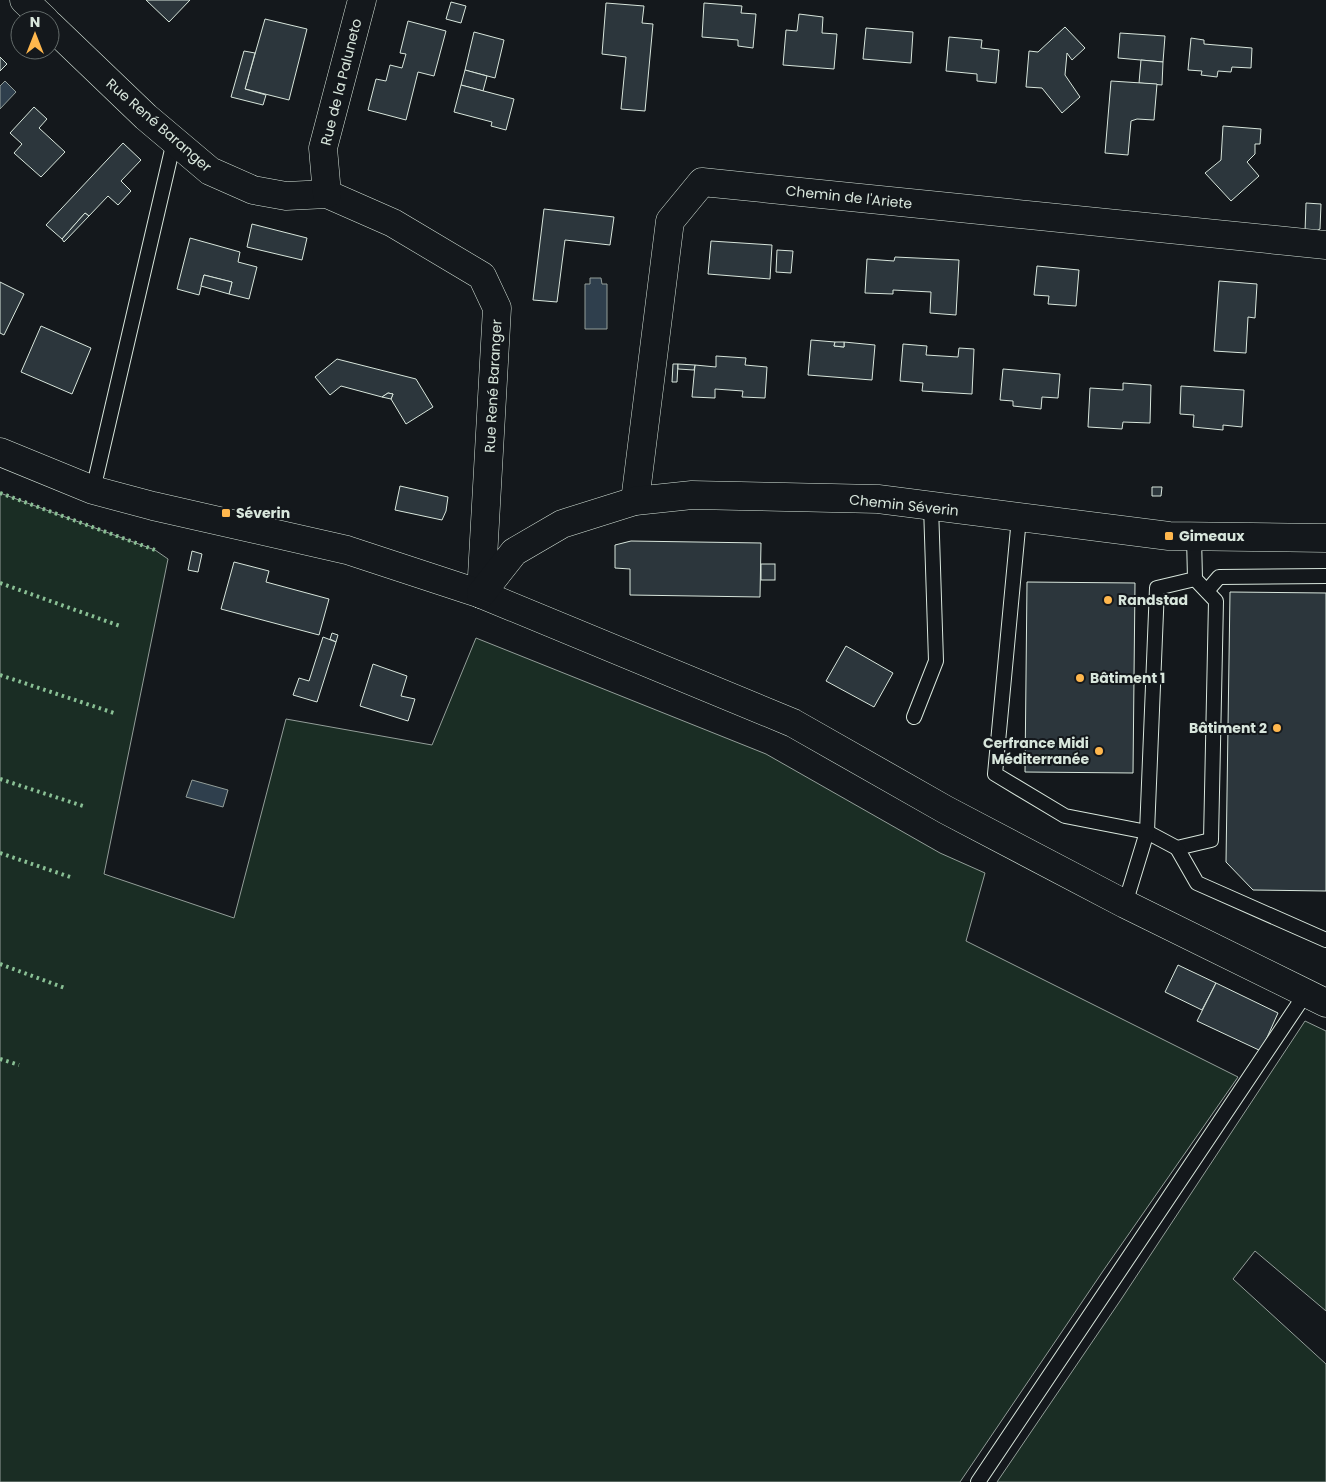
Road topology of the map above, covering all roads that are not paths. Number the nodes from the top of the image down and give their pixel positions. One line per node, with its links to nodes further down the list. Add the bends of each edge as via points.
1 (24, 0): 3 (street)
2 (362, 0): 6 (street, Rue de la Paluneto, via 323,148)
3 (34, 10)
4 (60, 35): 5 (street, Rue René Baranger)
5 (174, 140): 6 (street, Rue René Baranger, via 210,171 253,190 286,196); 9 (lane)
6 (327, 194): 18 (street, Rue René Baranger, via 393,223 482,276 497,308)
7 (1326, 245): 10 (street, Chemin de l'Ariete, via 702,182 670,221)
8 (0, 452): 9 (street)
9 (93, 490): 18 (street, via 347,550)
10 (635, 501): 11 (street, Chemin Séverin, via 692,495 878,499); 18 (street, Chemin Séverin, via 562,524 514,552)
11 (931, 506): 12 (street, Chemin Séverin); 19 (lane, via 936,661)
12 (1019, 518): 13 (street, Chemin Séverin); 20 (lane, via 995,774 1065,816)
13 (1194, 537): 14 (street, Chemin Séverin); 16 (lane)
14 (1326, 538)
15 (1326, 576): 17 (lane, via 1219,577)
16 (1195, 579): 17 (lane); 20 (lane, via 1157,588)
17 (1207, 591): 21 (lane, via 1216,601 1211,840)
18 (481, 594): 22 (street, via 793,723 946,810)
19 (914, 717)
20 (1147, 832): 21 (lane); 22 (lane)
21 (1177, 848): 23 (lane, via 1197,883)
22 (1125, 904): 24 (street)
23 (1326, 940)
24 (1316, 998): 25 (lane)
25 (978, 1482)

